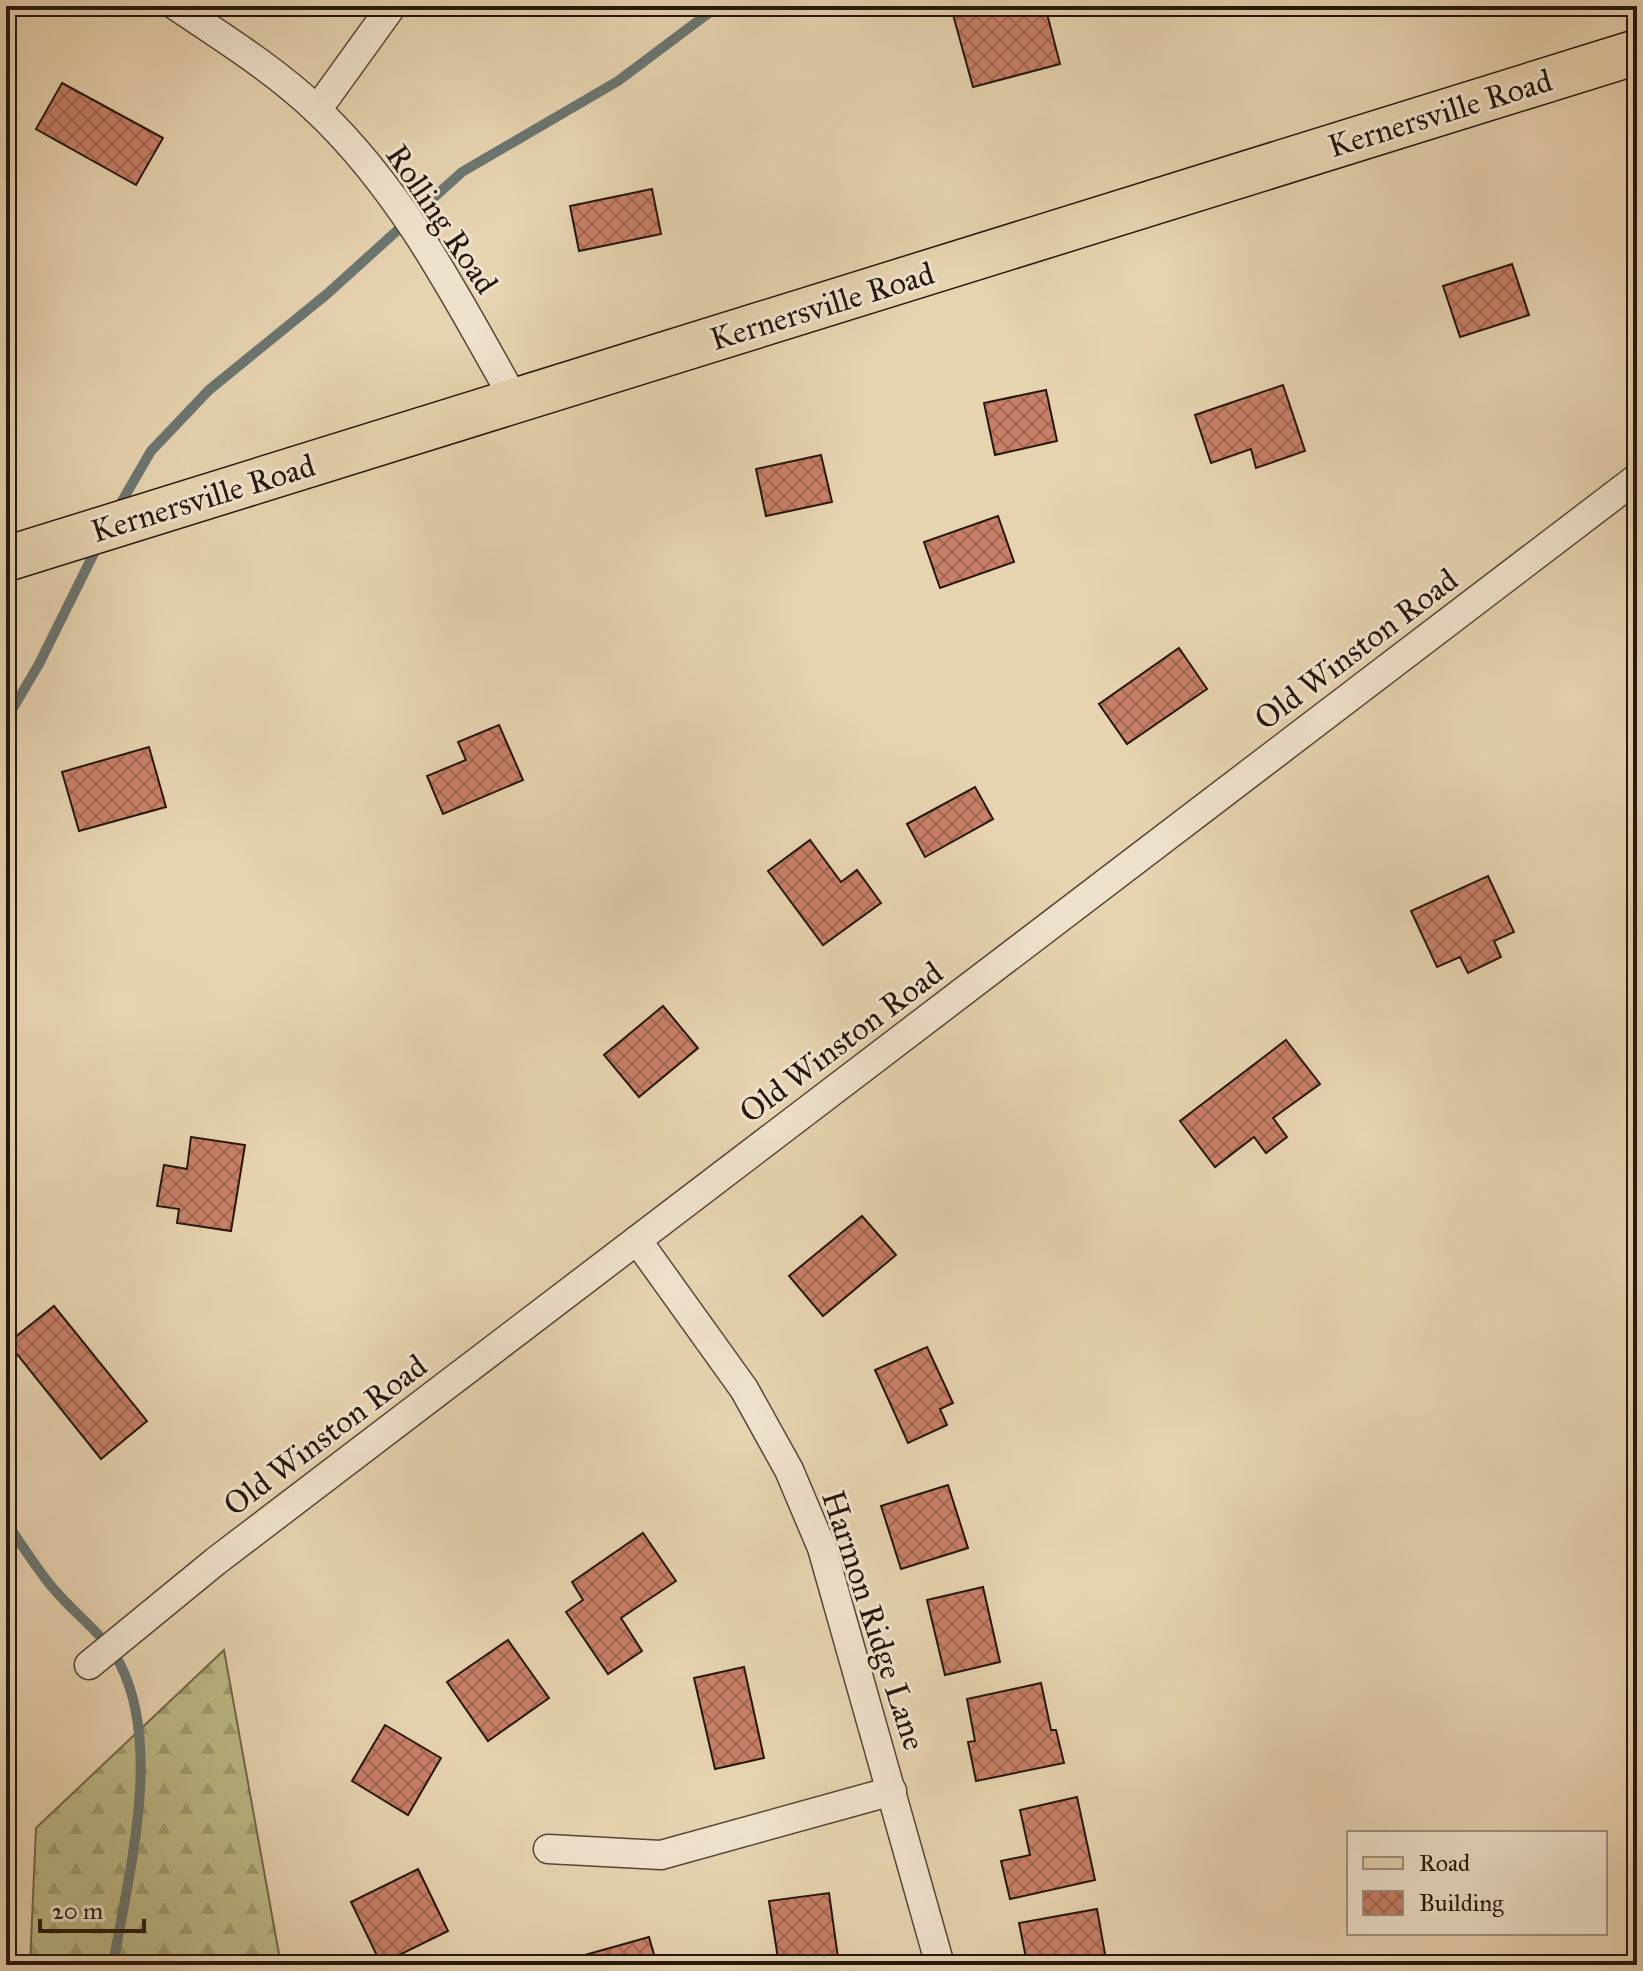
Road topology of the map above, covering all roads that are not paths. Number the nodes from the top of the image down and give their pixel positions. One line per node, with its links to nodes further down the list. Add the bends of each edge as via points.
1 (176, 6): 4 (street, Rolling Road, via 262,64)
2 (392, 6): 4 (street)
3 (1637, 52): 5 (main road, Kernersville Road)
4 (317, 110): 5 (street, Rolling Road, via 401,206)
5 (515, 401): 7 (main road, Kernersville Road)
6 (1637, 478): 8 (street, Old Winston Road)
7 (6, 559)
8 (637, 1240): 9 (street, Old Winston Road, via 216,1561); 10 (street, Harmon Ridge Lane, via 744,1389 789,1470 822,1548)
9 (89, 1665)
10 (892, 1791): 11 (street, via 661,1855); 12 (street, Harmon Ridge Lane)
11 (548, 1849)
12 (940, 1965)

